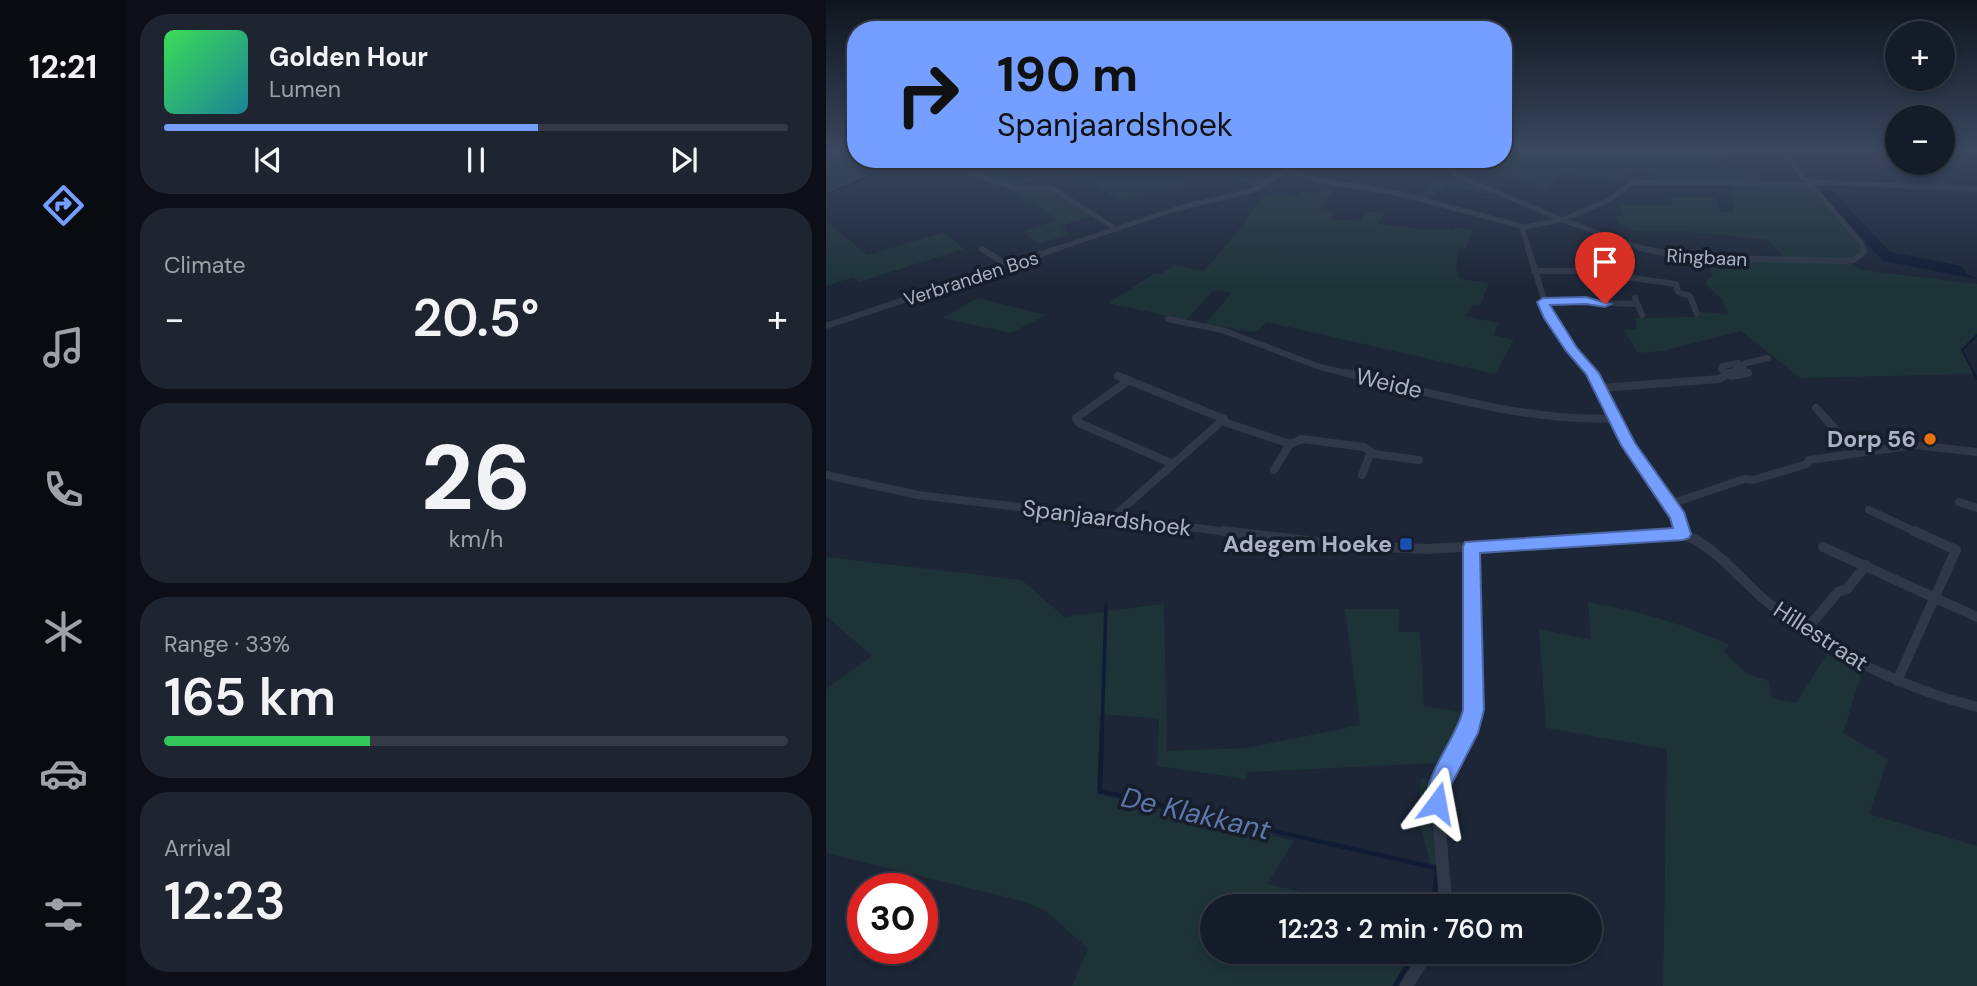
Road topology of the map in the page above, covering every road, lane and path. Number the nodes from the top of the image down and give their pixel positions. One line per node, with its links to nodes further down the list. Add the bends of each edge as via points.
1 (1066, 197): 9 (street)
2 (1226, 197): 9 (street, Verbranden Bos)
3 (1411, 197): 8 (street)
4 (1510, 197): 7 (street, Ringbaan)
5 (1616, 197): 7 (street)
6 (1822, 197): 7 (street, Ringbaan, via 1861,243 1862,256 1843,261 1683,257 1633,249)
7 (1562, 219): 8 (street)
8 (1525, 227): 12 (street)
9 (1116, 229): 11 (street, Verbranden Bos)
10 (982, 248): 11 (street)
11 (1009, 266): 17 (street, Verbranden Bos)
12 (1534, 271): 13 (street); 14 (street, via 1581,271 1676,284 1678,292 1690,296)
13 (1543, 302): 15 (street, via 1636,301); 21 (street)
14 (1697, 314)
15 (1642, 315)
16 (1168, 319): 23 (street, Weide, via 1223,330 1320,367 1487,405 1582,420)
17 (826, 326)
18 (1768, 358): 21 (street, via 1719,379)
19 (1118, 376): 20 (street)
20 (1129, 380): 24 (street, via 1220,415); 30 (street, via 1076,418)
21 (1601, 388): 23 (street)
22 (1816, 408): 27 (street)
23 (1615, 418): 35 (street)
24 (1221, 421): 25 (street); 30 (street)
25 (1290, 444): 26 (street, via 1301,439 1364,447); 31 (street)
26 (1371, 452): 29 (street); 33 (street)
27 (1856, 452): 28 (street, via 1933,444); 35 (street, via 1809,460)
28 (1977, 452)
29 (1419, 460)
30 (1173, 464): 38 (street)
31 (1274, 470)
32 (826, 475): 38 (street, Spanjaardshoek, via 918,495)
33 (1362, 475)
34 (1959, 502): 36 (street)
35 (1670, 504): 39 (street)
36 (1977, 508)
37 (1869, 510): 43 (street, via 1956,550)
38 (1111, 519): 40 (street, Spanjaardshoek, via 1352,546)
39 (1683, 534): 40 (street, Spanjaardshoek); 45 (street, Hillestraat, via 1706,544)
40 (1471, 547): 48 (street, via 1474,710 1442,778 1437,803)
41 (1823, 547): 42 (street)
42 (1866, 565): 43 (street); 45 (street)
43 (1935, 597): 44 (street); 46 (street)
44 (1977, 617)
45 (1805, 631): 46 (street, Hillestraat)
46 (1898, 681): 47 (street, Hillestraat)
47 (1977, 707)
48 (1445, 894)
49 (1420, 964): 50 (street)
50 (1406, 986)

